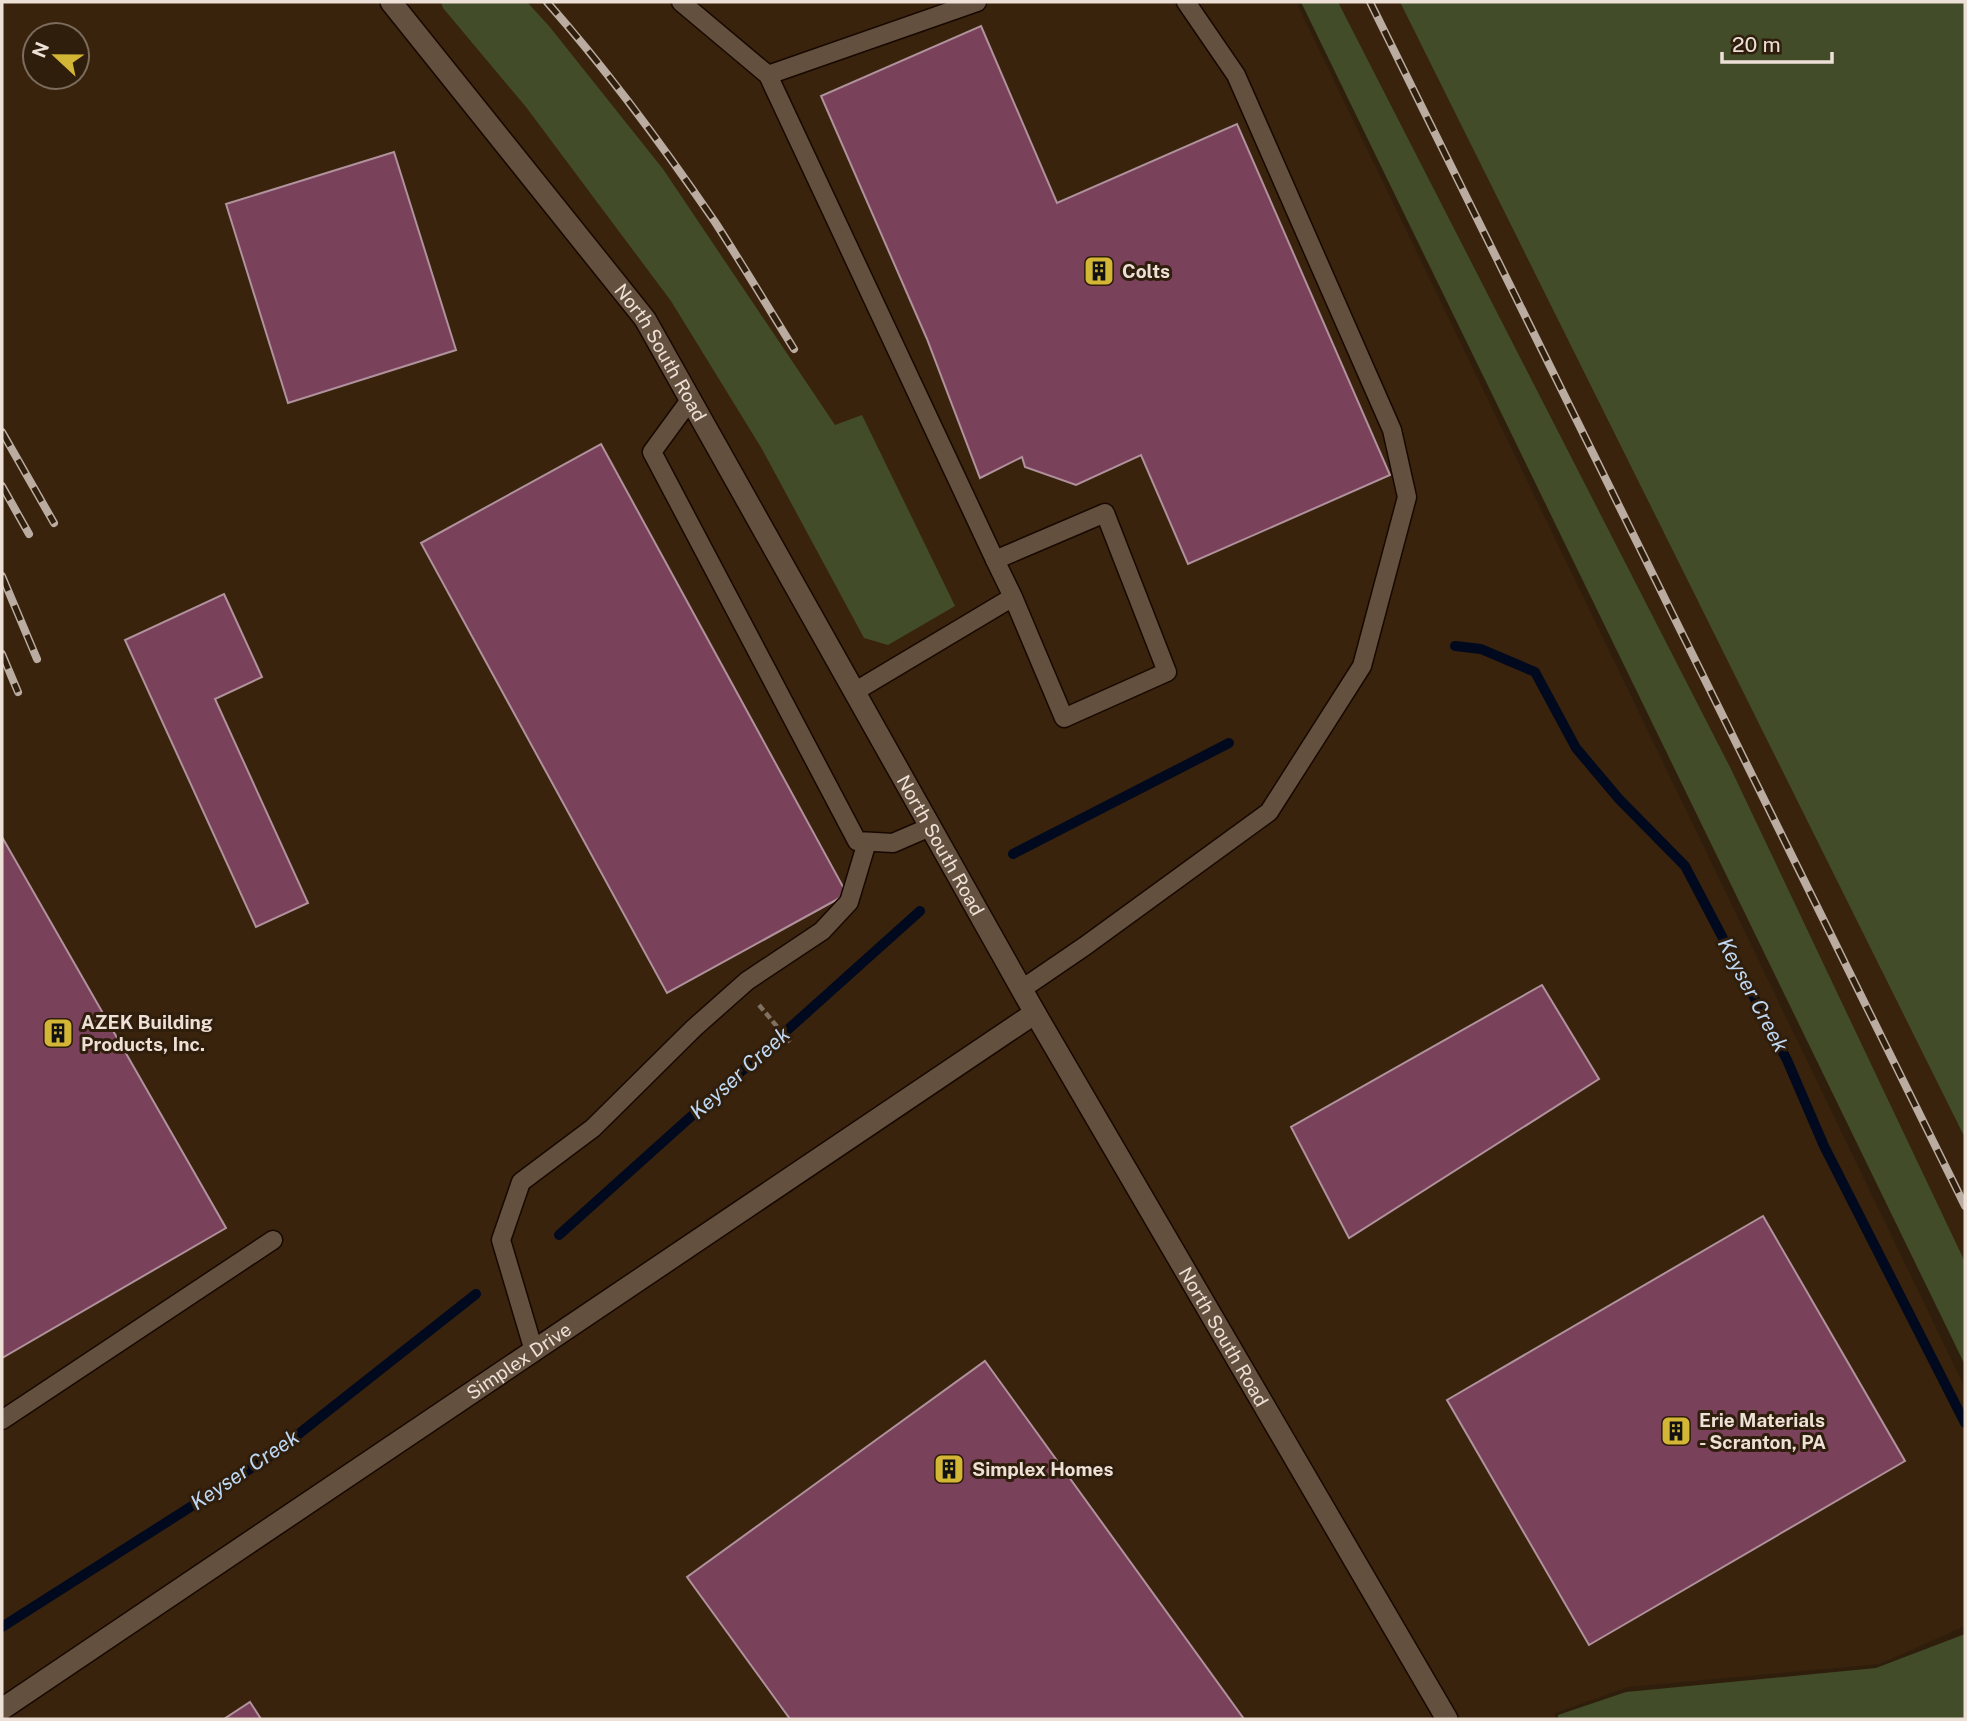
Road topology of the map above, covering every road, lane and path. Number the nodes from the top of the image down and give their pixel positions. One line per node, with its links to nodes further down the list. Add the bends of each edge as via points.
1 (391, 2): 6 (street, North South Road, via 645,319)
2 (681, 2): 5 (lane)
3 (977, 2): 5 (lane)
4 (1186, 2): 12 (lane, via 1236,75 1392,430 1407,497 1362,666 1269,812)
5 (768, 75): 7 (lane)
6 (690, 400): 9 (street, North South Road); 11 (lane, via 652,452 857,841)
7 (995, 560): 8 (lane); 8 (lane, via 1105,513 1167,672 1063,719)
8 (1013, 597): 9 (lane)
9 (855, 692): 10 (street, North South Road)
10 (930, 827): 11 (lane, via 893,843); 12 (street, North South Road)
11 (867, 842): 17 (lane, via 849,902 822,931 747,981 593,1128 521,1182 501,1240)
12 (1022, 989): 14 (street, North South Road)
13 (763, 1009): 15 (path)
14 (1035, 1013): 17 (street, Simplex Drive); 20 (street, North South Road)
15 (790, 1042)
16 (274, 1240): 18 (lane)
17 (534, 1351): 19 (street, Simplex Drive)
18 (2, 1419)
19 (2, 1709)
20 (1447, 1719)

